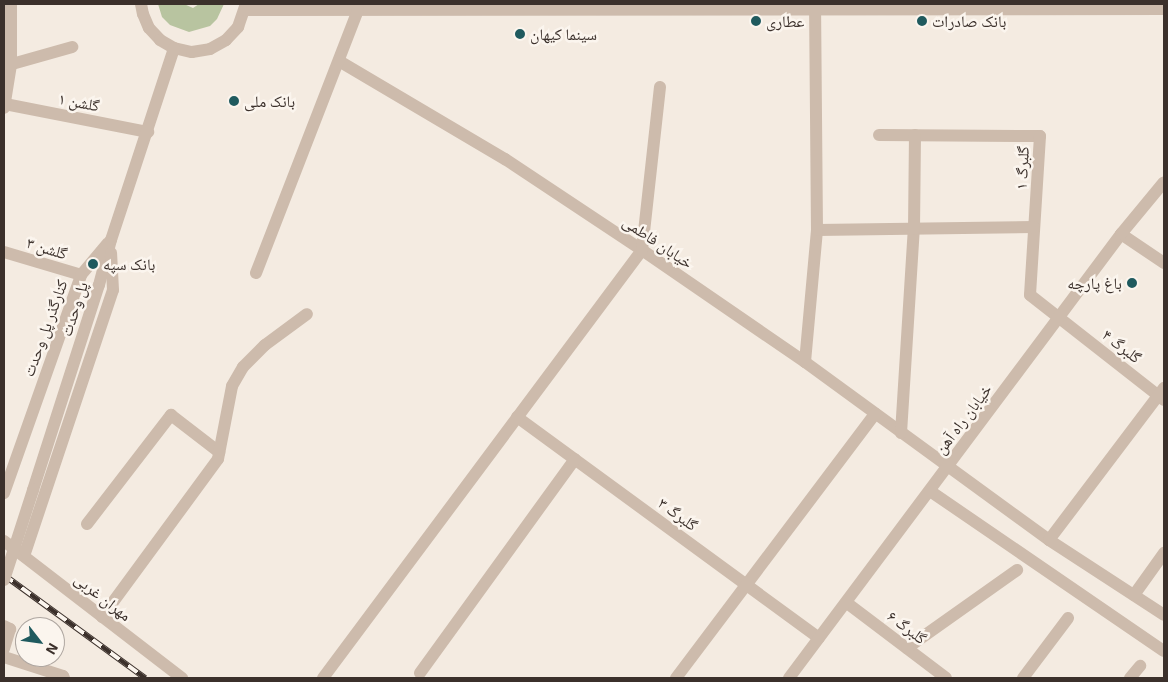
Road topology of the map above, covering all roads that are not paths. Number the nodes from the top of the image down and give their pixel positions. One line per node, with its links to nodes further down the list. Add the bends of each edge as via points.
1 (12, 4): 10 (street)
2 (141, 4): 8 (street, via 149,28)
3 (245, 7): 6 (street); 8 (street, via 238,27 226,40 210,49 192,52)
4 (1164, 8): 5 (street)
5 (815, 9): 6 (street); 19 (street)
6 (358, 10): 9 (street)
7 (72, 47): 10 (street)
8 (174, 48): 13 (street, پل وحدت)
9 (339, 61): 22 (street, خیابان فاطمی, via 505,159); 25 (street)
10 (7, 66): 12 (street)
11 (660, 88): 22 (street)
12 (4, 106): 13 (street, گلشن ۱)
13 (148, 132): 21 (street, پل وحدت)
14 (879, 135): 15 (street, گلبرگ ۱)
15 (914, 135): 17 (street, گلبرگ ۱, via 1040,136); 18 (street)
16 (1164, 182): 20 (street, خیابان راه آهن)
17 (1034, 227): 18 (street); 28 (street, گلبرگ ۱, via 1030,295)
18 (914, 229): 19 (street); 33 (street)
19 (816, 230): 29 (street)
20 (1121, 234): 24 (street); 28 (street, خیابان راه آهن)
21 (111, 240): 26 (street, کنارگذر پل وحدت); 43 (street, via 113,290); 45 (street, پل وحدت, bridge)
22 (642, 250): 29 (street, خیابان فاطمی); 32 (street)
23 (4, 252): 26 (street, گلشن ۳)
24 (1164, 263)
25 (256, 273)
26 (81, 275): 38 (street, کنارگذر پل وحدت)
27 (307, 314): 34 (street, via 265,345 243,368 232,386)
28 (1059, 317): 30 (street, گلبرگ ۴); 36 (street, خیابان راه آهن)
29 (805, 362): 31 (street, خیابان فاطمی)
30 (1162, 394): 40 (street)
31 (875, 414): 33 (street, خیابان فاطمی); 46 (street)
32 (517, 417): 35 (street, گلبرگ ۳); 63 (street)
33 (901, 433): 36 (street, خیابان فاطمی)
34 (219, 452): 39 (street, via 171,415); 50 (street, via 218,459)
35 (575, 459): 46 (street, گلبرگ ۳); 59 (street)
36 (947, 467): 37 (street, خیابان راه آهن); 40 (street, خیابان فاطمی)
37 (930, 491): 48 (street, خیابان راه آهن); 56 (street)
38 (4, 493)
39 (87, 524)
40 (1049, 540): 47 (street, خیابان فاطمی)
41 (4, 541): 43 (street, مهران غربی)
42 (1164, 553): 47 (street)
43 (24, 556): 50 (street, مهران غربی)
44 (1017, 570): 55 (street)
45 (4, 580)
46 (746, 584): 53 (street, گلبرگ ۳); 64 (street)
47 (1134, 595): 49 (street, خیابان فاطمی)
48 (847, 602): 53 (street, خیابان راه آهن); 55 (street, گلبرگ ۶)
49 (1164, 615)
50 (102, 617): 62 (street, مهران غربی)
51 (1068, 618): 67 (street)
52 (7, 627): 54 (street)
53 (819, 638): 65 (street, خیابان راه آهن)
54 (4, 648)
55 (907, 648): 60 (street, گلبرگ ۶)
56 (1163, 649)
57 (4, 657): 61 (street)
58 (1140, 666): 68 (street)
59 (420, 673)
60 (933, 674): 66 (street, گلبرگ ۶)
61 (63, 677)
62 (182, 678)
63 (323, 678)
64 (676, 678)
65 (789, 678)
66 (946, 678)
67 (1023, 678)
68 (1130, 678)

